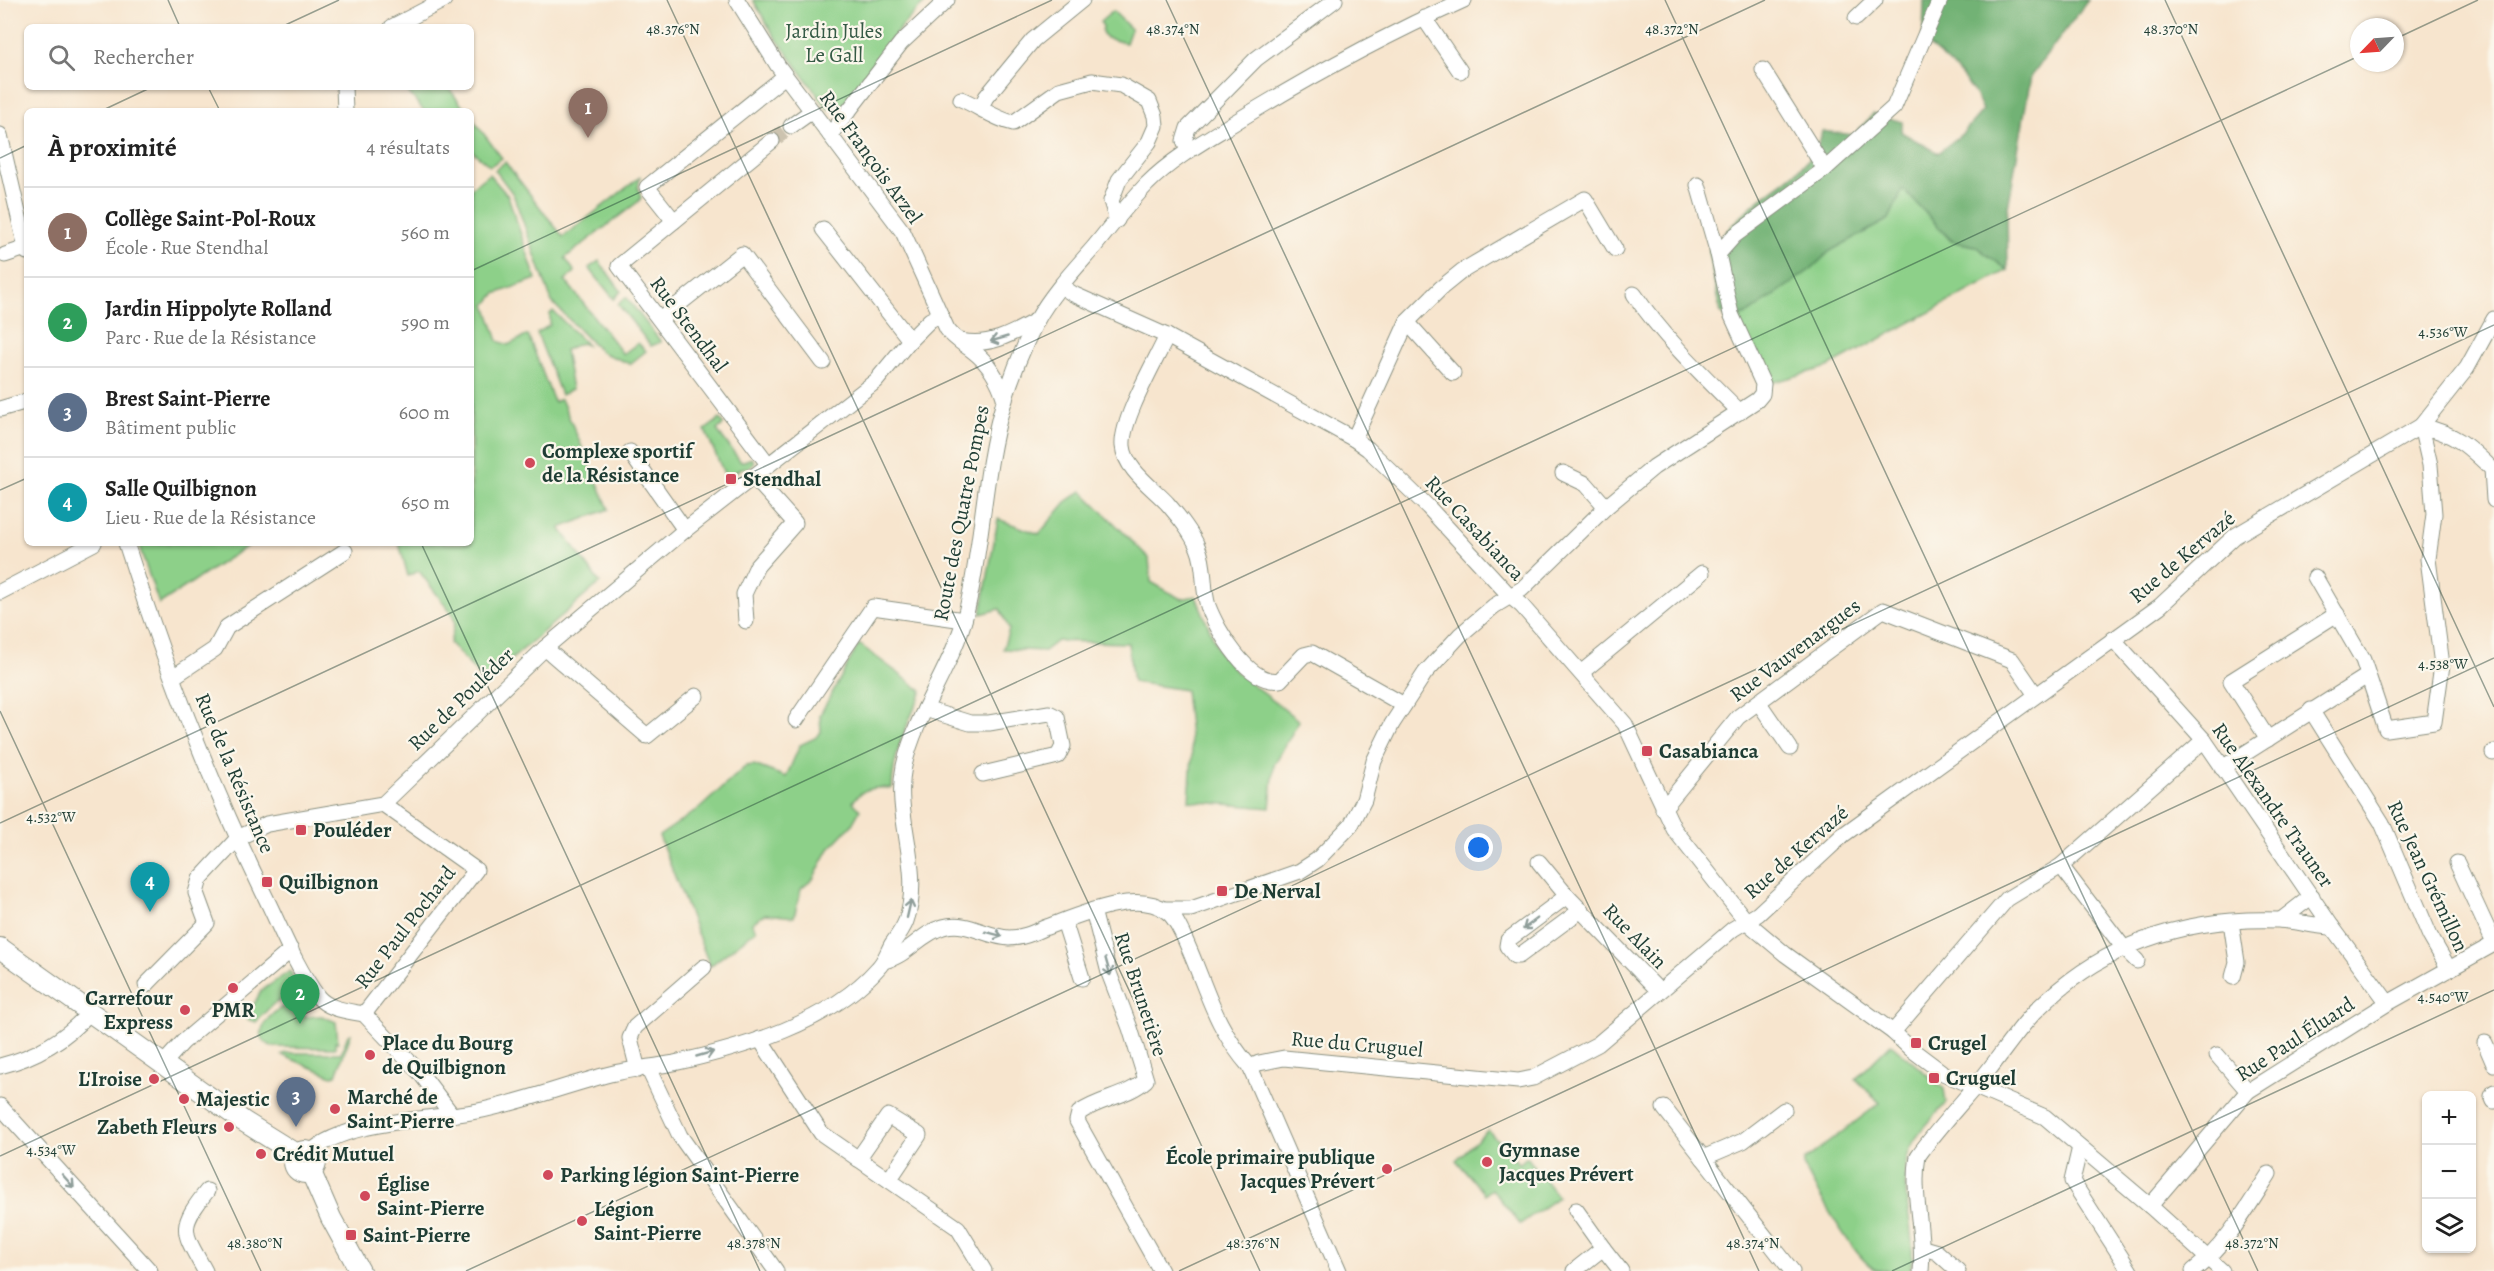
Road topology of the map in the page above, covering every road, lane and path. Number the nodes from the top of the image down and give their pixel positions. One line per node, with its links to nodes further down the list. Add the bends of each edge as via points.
1 (444, 0): 11 (street)
2 (737, 0): 14 (street, Rue François Arzel)
3 (947, 0): 22 (street, via 901,43)
4 (1082, 0): 17 (street, via 1033,40)
5 (1335, 0): 24 (street, via 1256,59 1188,128 1184,141)
6 (1464, 0): 9 (street, Route des Quatre Pompes)
7 (1875, 0): 10 (street)
8 (1940, 0): 25 (street, via 1894,107)
9 (1424, 18): 13 (street); 24 (street, Route des Quatre Pompes, via 1285,91)
10 (1856, 18)
11 (398, 24)
12 (1763, 70): 25 (street)
13 (1460, 71)
14 (785, 76): 19 (street, Rue François Arzel); 28 (street, via 646,187)
15 (344, 90): 18 (street)
16 (961, 99): 17 (street)
17 (981, 107): 29 (street, via 1013,123 1059,90 1092,81 1121,85 1149,101 1156,126 1149,142 1119,180 1111,201)
18 (345, 108)
19 (812, 111): 20 (street); 22 (street, Rue François Arzel)
20 (791, 126)
21 (0, 135): 27 (street)
22 (830, 135): 38 (street, Rue François Arzel, via 903,232)
23 (772, 141): 28 (street, Rue Stendhal)
24 (1188, 151): 29 (street, Route des Quatre Pompes, via 1148,183)
25 (1825, 169): 34 (street, via 1734,236)
26 (1698, 185): 34 (street)
27 (22, 212): 31 (street)
28 (675, 220): 39 (street, Rue Stendhal, via 619,266)
29 (1117, 220): 36 (street, Route des Quatre Pompes)
30 (823, 230): 44 (street)
31 (24, 231)
32 (1615, 249): 42 (street, via 1585,199 1462,271)
33 (24, 250): 35 (street)
34 (1718, 254): 51 (street, via 1731,314 1763,384 1762,394)
35 (5, 255)
36 (1061, 286): 41 (street, Route des Quatre Pompes); 43 (street, Rue Casabianca)
37 (1634, 294): 51 (street, via 1686,358)
38 (940, 315): 44 (street, Rue de Pouléder); 45 (street, via 946,329)
39 (660, 319): 46 (street, via 742,254); 55 (street, Rue Stendhal)
40 (2494, 319): 52 (street, via 2467,368)
41 (1037, 321): 45 (street, one-way to 45, via 1008,337 974,344); 48 (street, Route des Quatre Pompes)
42 (1407, 322): 47 (street); 53 (street)
43 (1167, 336): 53 (street, Rue Casabianca); 80 (street, via 1127,422 1123,448 1126,459 1168,504 1198,548 1208,604 1234,652 1266,680 1286,677 1304,655 1312,653)
44 (910, 340): 55 (street, Rue de Pouléder, via 876,381)
45 (958, 341): 48 (street, via 974,352 999,380)
46 (823, 362)
47 (1453, 373)
48 (1005, 400): 70 (street, Route des Quatre Pompes, via 991,457 975,575)
49 (24, 402): 50 (street)
50 (0, 409)
51 (1740, 412): 60 (street, via 1654,467)
52 (2421, 426): 58 (street, via 2462,441 2492,469); 72 (street, Rue de Kervazé, via 2235,536 2160,606); 75 (street, via 2430,465 2433,514 2428,559 2442,665 2434,722 2386,729)
53 (1354, 439): 68 (street, Rue Casabianca, via 1428,507)
54 (630, 452): 61 (street)
55 (768, 464): 57 (street, Rue de Pouléder)
56 (1563, 473): 60 (street, via 1586,484)
57 (753, 476): 61 (street, Rue de Pouléder); 71 (street, via 795,524 757,566 744,594)
58 (2493, 483): 59 (street)
59 (2494, 500)
60 (1606, 507): 68 (street, via 1522,589)
61 (685, 530): 73 (street, Rue de Pouléder)
62 (88, 546): 67 (street)
63 (127, 546): 76 (street, Rue de la Résistance)
64 (345, 551): 76 (street, via 227,627 216,649)
65 (1702, 573): 74 (street)
66 (2315, 577): 69 (street)
67 (0, 592)
68 (1510, 596): 74 (street, Rue Casabianca); 80 (street, via 1460,635)
69 (2337, 614): 75 (street, via 2363,660); 84 (street, via 2231,681)
70 (964, 620): 81 (street, Route des Quatre Pompes); 83 (street, via 873,607)
71 (746, 621)
72 (2114, 639): 77 (street, Rue de Kervazé); 85 (street, Rue Alexandre Trauner)
73 (544, 648): 78 (street, via 647,736); 89 (street, Rue de Pouléder)
74 (1582, 672): 90 (street, Rue Casabianca, via 1625,724)
75 (2367, 676): 82 (street)
76 (173, 677): 91 (street, Rue de la Résistance)
77 (2036, 694): 79 (street, Rue Vauvenargues, via 2012,660 1883,610); 103 (street, Rue de Kervazé, via 1843,835)
78 (696, 696)
79 (1759, 703): 86 (street); 90 (street, Rue Vauvenargues, via 1738,717)
80 (1404, 705): 98 (street, via 1374,761 1364,800 1351,825 1331,847 1300,871)
81 (926, 709): 88 (street, via 970,723 1048,713 1057,717 1063,746 1058,756); 112 (street, Route des Quatre Pompes, one-way to 81, via 905,924 912,893 902,782 905,761)
82 (2311, 710): 84 (street); 114 (street, Rue Jean Grémillon, via 2382,823 2430,936)
83 (796, 720)
84 (2268, 739): 87 (street)
85 (2204, 740): 87 (street, Rue Alexandre Trauner); 94 (street)
86 (1790, 748)
87 (2222, 768): 95 (street, Rue Alexandre Trauner)
88 (983, 774)
89 (383, 804): 91 (street, via 267,824); 121 (street, Rue Paul Pochard, via 476,870)
90 (1664, 809): 103 (street, Rue Casabianca, via 1674,829)
91 (238, 838): 110 (street, Rue de la Résistance); 117 (street, via 200,879 196,893 207,923)
92 (1539, 862): 96 (street, Rue Alain)
93 (2457, 863): 107 (street, Rue Paul Éluard)
94 (2061, 866): 108 (street); 122 (street, via 2007,900)
95 (2312, 896): 101 (street); 105 (street, Rue Alexandre Trauner)
96 (1567, 897): 100 (street, Rue Alain); 100 (street, Rue Alain, one-way to 100, via 1508,940 1507,946 1515,956)
97 (1165, 909): 98 (street); 99 (street, via 1139,901); 106 (street)
98 (1191, 909): 106 (street)
99 (1093, 910): 102 (street); 156 (street, Rue Brunetière, one-way to 156, via 1109,973 1146,1080 1136,1089 1087,1107 1079,1113 1077,1121)
100 (1581, 910): 118 (street, Rue Alain)
101 (2281, 920): 104 (street); 105 (street)
102 (1064, 921): 112 (street, one-way to 102, via 898,957 939,928 957,923 1008,938); 116 (street)
103 (1747, 922): 118 (street, Rue du Cruguel, via 1733,929); 122 (street, Rue Casabianca)
104 (2232, 922): 108 (street, via 2174,930); 115 (street, via 2237,962)
105 (2332, 927): 119 (street, Rue Alexandre Trauner)
106 (1182, 933): 129 (street, via 1217,1021)
107 (2494, 943): 114 (street, Rue Paul Éluard)
108 (2124, 947): 111 (street); 131 (street, via 2047,1000)
109 (0, 948): 120 (main road)
110 (291, 950): 121 (street, Rue de la Résistance, via 319,998 330,1006); 126 (street, via 183,1042)
111 (2138, 961)
112 (884, 962): 123 (street, Route des Quatre Pompes, via 840,1004)
113 (704, 967): 130 (street, via 635,1027 630,1038)
114 (2449, 969): 119 (street, Rue Paul Éluard)
115 (2233, 977)
116 (1082, 978)
117 (146, 985)
118 (1659, 991): 129 (street, Rue du Cruguel, via 1599,1044 1533,1078 1518,1081 1284,1058)
119 (2388, 1003): 132 (street, Rue Paul Éluard)
120 (90, 1012): 126 (main road); 128 (street, via 45,1051)
121 (364, 1014): 138 (street, via 421,1074)
122 (1893, 1032): 131 (street, Rue Casabianca, via 1943,1073)
123 (760, 1039): 130 (street, Route des Quatre Pompes, one-way to 123); 142 (street, via 821,1133)
124 (2485, 1043): 127 (street)
125 (2217, 1055): 132 (street)
126 (163, 1064): 141 (main road, via 243,1121)
127 (2494, 1064)
128 (0, 1066)
129 (1250, 1068): 157 (street)
130 (643, 1069): 138 (street, Route des Quatre Pompes); 154 (street, via 680,1136)
131 (1976, 1086): 139 (street, Rue Casabianca, via 2045,1117); 149 (street, via 1918,1156 1915,1169)
132 (2248, 1091): 146 (street, Rue Paul Éluard)
133 (2494, 1092): 134 (street)
134 (2494, 1101)
135 (0, 1106): 152 (street, one-way to 152)
136 (1664, 1108): 140 (street)
137 (1784, 1110): 140 (street, via 1743,1141)
138 (452, 1115): 141 (street, Route des Quatre Pompes, via 343,1134 315,1147)
139 (2080, 1147): 146 (street, Rue Casabianca); 163 (street, via 2072,1181)
140 (1703, 1158): 160 (street)
141 (306, 1159): 151 (main road)
142 (858, 1159): 144 (street); 144 (street, via 888,1116 919,1135)
143 (2270, 1174): 150 (street)
144 (889, 1180): 155 (street, via 958,1228)
145 (207, 1191): 153 (street, via 190,1213 185,1235)
146 (2150, 1206): 150 (street, Rue Casabianca)
147 (1576, 1210): 148 (street)
148 (1603, 1248): 158 (street); 159 (street)
149 (1923, 1248): 161 (street); 162 (street, via 1937,1252)
150 (2209, 1259): 164 (street); 165 (street, Rue Casabianca)
151 (354, 1266)
152 (150, 1271)
153 (205, 1271)
154 (776, 1271)
155 (984, 1271)
156 (1161, 1271)
157 (1339, 1271)
158 (1574, 1271)
159 (1621, 1271)
160 (1792, 1271)
161 (1921, 1271)
162 (1958, 1271)
163 (2130, 1271)
164 (2193, 1271)
165 (2222, 1271)

